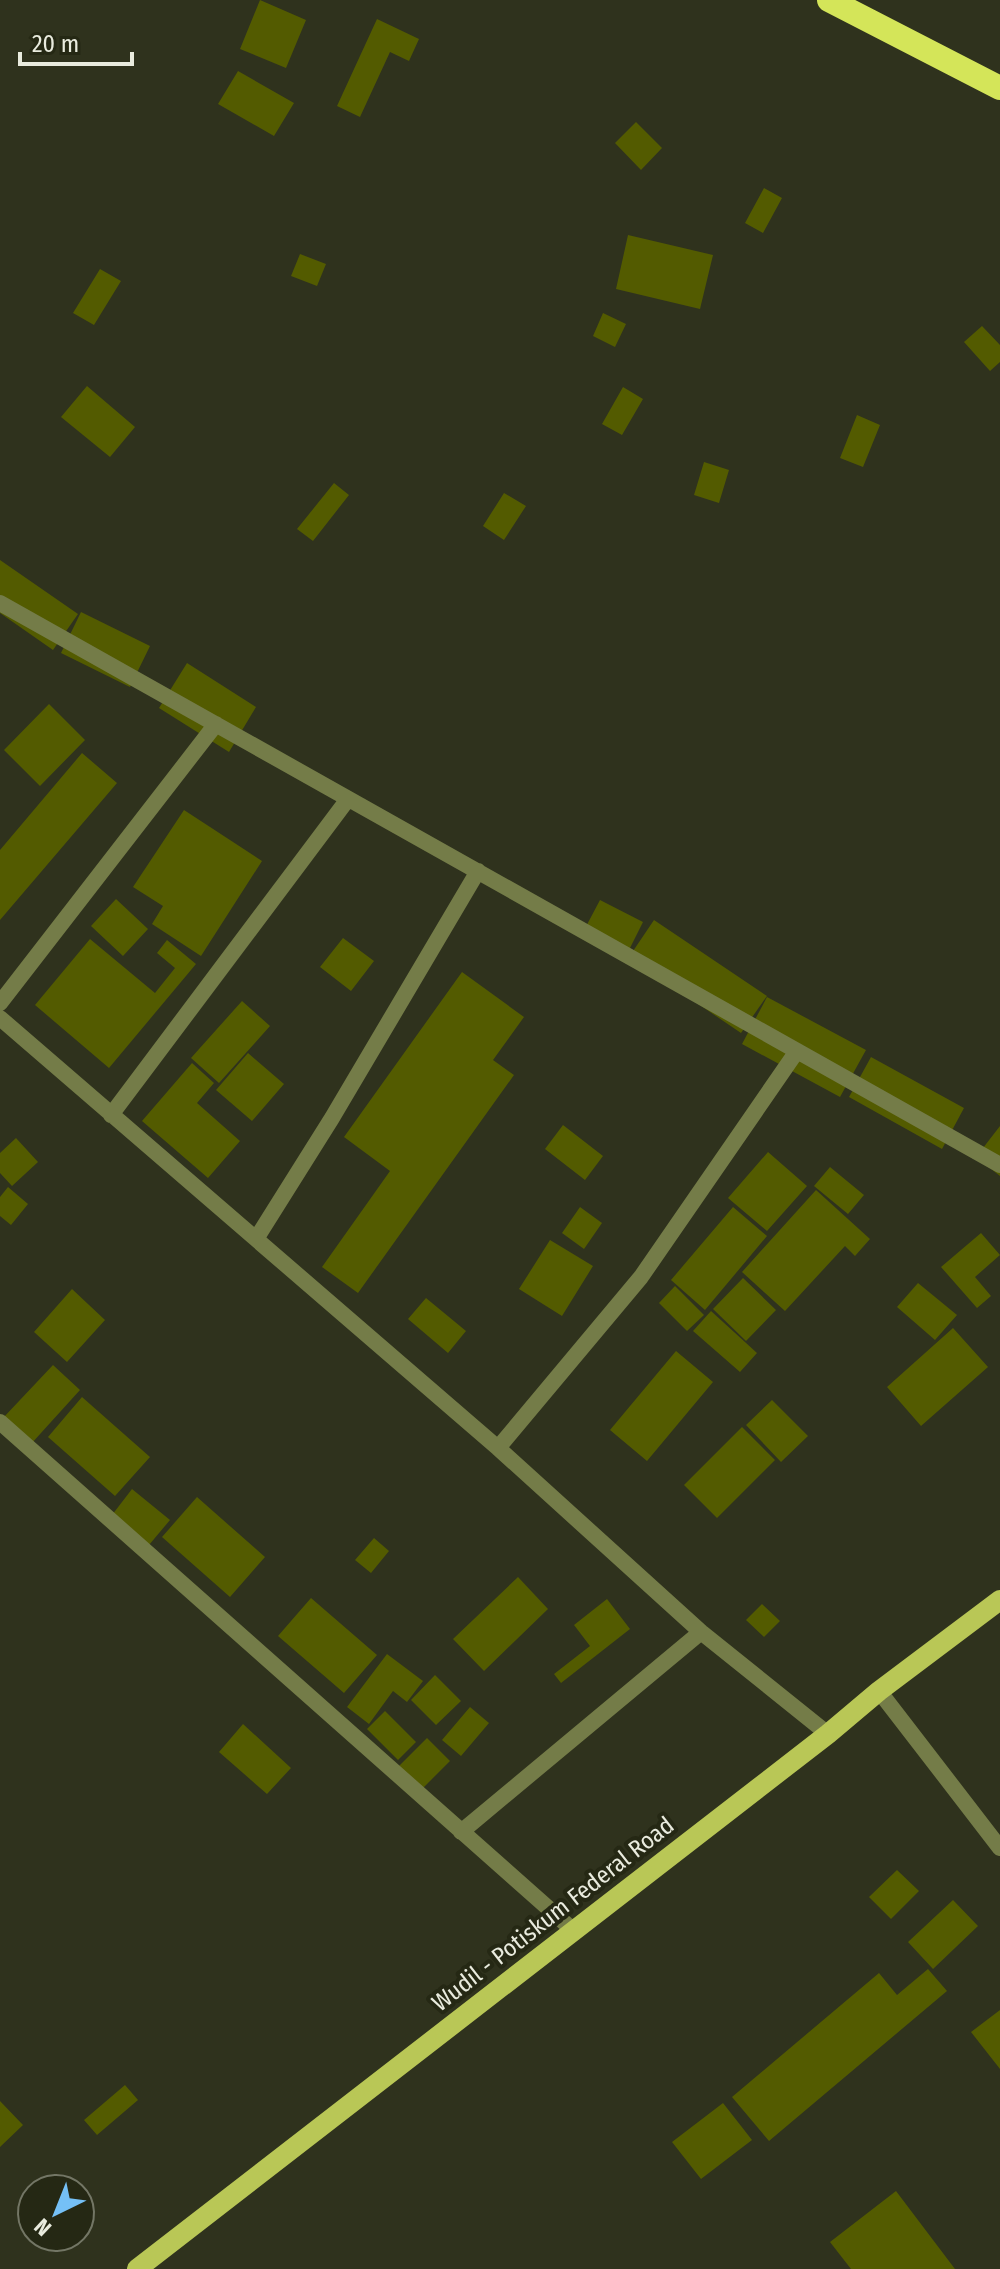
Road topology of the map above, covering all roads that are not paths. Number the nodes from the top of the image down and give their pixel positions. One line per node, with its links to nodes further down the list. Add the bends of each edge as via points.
1 (829, 0): 2 (highway)
2 (1000, 88)
3 (0, 603): 4 (street)
4 (216, 724): 5 (street); 7 (street)
5 (348, 799): 6 (street); 10 (street)
6 (478, 871): 9 (street); 12 (street)
7 (0, 1003)
8 (0, 1018): 10 (street)
9 (797, 1051): 11 (street); 14 (street, via 641,1277)
10 (111, 1115): 12 (street)
11 (1000, 1165)
12 (256, 1239): 14 (street)
13 (0, 1422): 19 (street)
14 (498, 1448): 16 (street)
15 (1000, 1600): 17 (main road, Wudil - Potiskum Federal Road)
16 (701, 1632): 18 (street); 19 (street)
17 (879, 1691): 18 (main road, Wudil - Potiskum Federal Road); 20 (street)
18 (828, 1734): 21 (main road, Wudil - Potiskum Federal Road)
19 (461, 1832): 21 (street)
20 (1000, 1848)
21 (574, 1931): 22 (main road, Wudil - Potiskum Federal Road)
22 (137, 2269)

